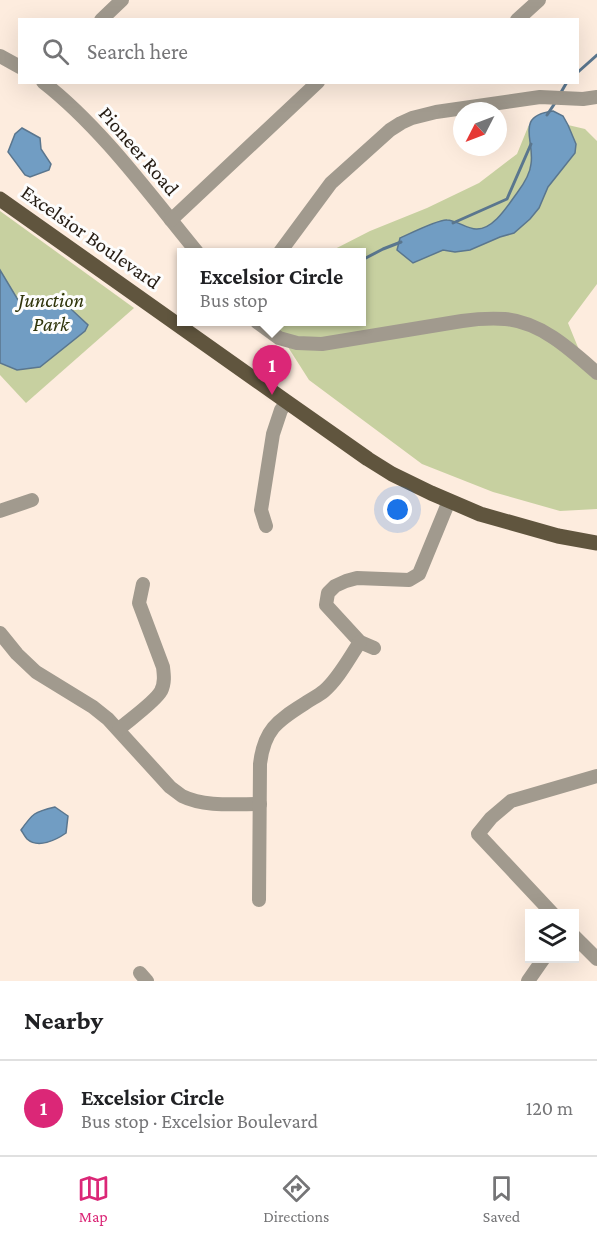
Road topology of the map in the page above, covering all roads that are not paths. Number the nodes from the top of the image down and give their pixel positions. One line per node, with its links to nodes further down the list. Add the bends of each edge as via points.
1 (122, 0): 3 (street)
2 (539, 0): 4 (street)
3 (103, 18)
4 (519, 18)
5 (0, 56): 6 (street)
6 (18, 66)
7 (46, 84): 11 (street, Pioneer Road, via 84,119)
8 (316, 84): 11 (street)
9 (597, 97): 13 (street, via 540,98 436,112 401,123 331,183)
10 (0, 199): 14 (main road, Excelsior Boulevard)
11 (171, 220): 12 (street, Pioneer Road)
12 (194, 248)
13 (283, 248)
14 (177, 325)
15 (179, 326): 18 (main road, Excelsior Boulevard)
16 (263, 326): 17 (street, via 279,338 322,344 462,321 505,319 549,335)
17 (597, 373)
18 (286, 402): 20 (main road, Excelsior Boulevard, via 392,474); 22 (street, via 273,434 261,510)
19 (32, 500): 21 (street)
20 (449, 501): 23 (main road, Excelsior Boulevard, via 512,524); 26 (street, via 419,574 409,580 357,578 335,586 328,593 326,605)
21 (0, 511)
22 (266, 526)
23 (597, 543)
24 (143, 584): 28 (street, via 139,603 162,667 164,684 155,699)
25 (0, 633): 28 (street, via 36,672 93,707)
26 (360, 642): 27 (street); 30 (street, via 324,690 277,723 267,735 260,764)
27 (375, 648)
28 (118, 729): 30 (street, via 181,795 210,803)
29 (597, 776): 32 (street, via 511,801 478,834)
30 (260, 804): 31 (street)
31 (259, 900)
32 (548, 909)
33 (580, 947): 34 (street)
34 (597, 959)
35 (541, 963): 36 (street)
36 (528, 981)

